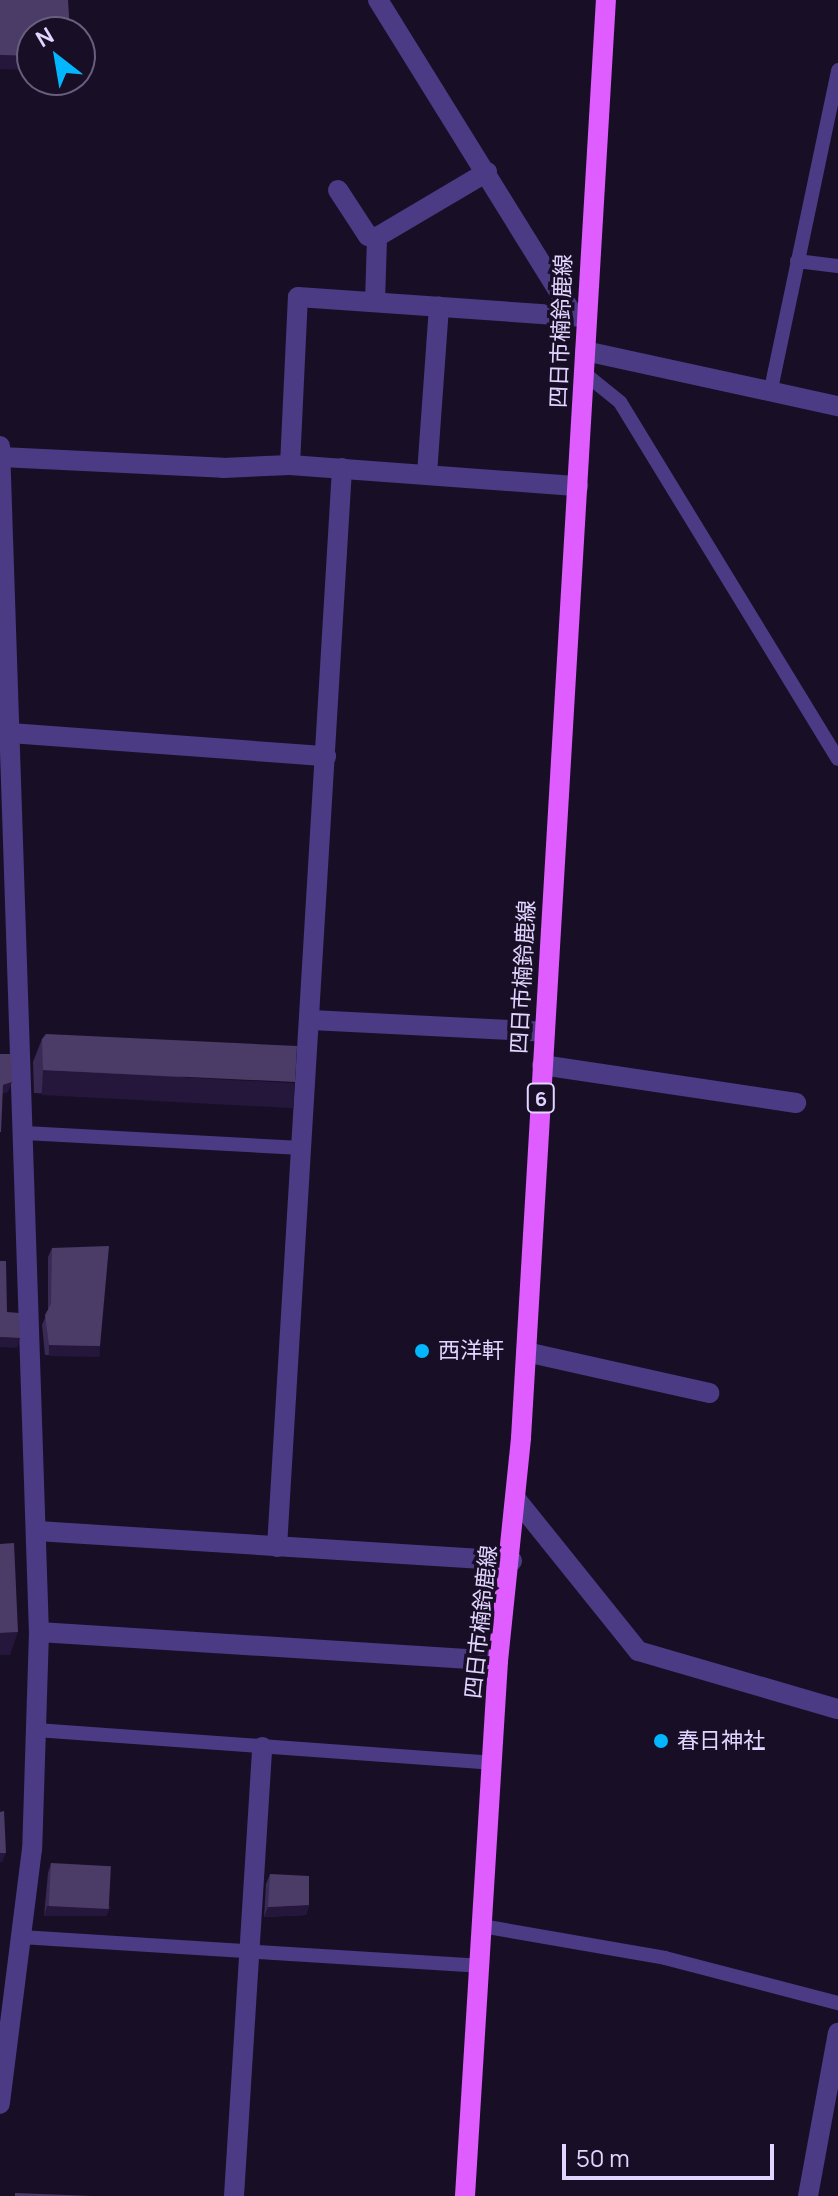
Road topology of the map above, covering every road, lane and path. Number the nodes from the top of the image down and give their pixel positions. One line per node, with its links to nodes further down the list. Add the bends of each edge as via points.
1 (378, 0): 5 (street)
2 (606, 0): 12 (main road, 四日市楠鈴鹿線 / 6)
3 (838, 70): 4 (lane)
4 (833, 117): 8 (lane)
5 (487, 172): 7 (street); 12 (street)
6 (338, 190): 7 (street, via 368,236)
7 (377, 237): 10 (street)
8 (797, 261): 9 (lane); 15 (lane)
9 (838, 266)
10 (375, 302): 11 (street); 18 (street, via 298,297)
11 (439, 306): 12 (street); 20 (street)
12 (579, 316): 13 (main road, 四日市楠鈴鹿線 / 6)
13 (585, 351): 14 (main road, 四日市楠鈴鹿線 / 6); 15 (street)
14 (584, 373): 21 (main road, 四日市楠鈴鹿線 / 6); 24 (lane, via 620,402)
15 (771, 389): 16 (street)
16 (838, 406)
17 (1, 451): 18 (street, via 223,468); 22 (street)
18 (290, 465): 19 (street)
19 (342, 468): 20 (street); 23 (street)
20 (427, 474): 21 (street)
21 (578, 486): 26 (main road, 四日市楠鈴鹿線 / 6)
22 (10, 733): 23 (street); 29 (street)
23 (326, 756): 25 (street)
24 (838, 759)
25 (311, 1020): 26 (street); 30 (street)
26 (545, 1032): 27 (main road, 四日市楠鈴鹿線 / 6)
27 (542, 1065): 28 (street); 31 (main road, 四日市楠鈴鹿線 / 6)
28 (796, 1103)
29 (25, 1133): 30 (lane); 34 (street)
30 (302, 1148): 35 (street)
31 (526, 1352): 32 (street); 33 (main road, 四日市楠鈴鹿線 / 6)
32 (709, 1393)
33 (516, 1499): 36 (main road, 四日市楠鈴鹿線 / 6); 39 (street, via 638,1651)
34 (37, 1531): 35 (street); 37 (street)
35 (277, 1547): 36 (street)
36 (512, 1561): 38 (main road, 四日市楠鈴鹿線 / 6)
37 (39, 1632): 38 (street); 40 (street)
38 (498, 1661): 42 (main road, 四日市楠鈴鹿線 / 6)
39 (838, 1709)
40 (36, 1730): 41 (lane); 44 (street, via 32,1849)
41 (262, 1747): 42 (lane); 45 (street)
42 (492, 1763): 43 (main road, 四日市楠鈴鹿線 / 6)
43 (482, 1926): 46 (main road, 四日市楠鈴鹿線 / 6); 47 (lane, via 665,1958)
44 (21, 1937): 45 (lane); 49 (street)
45 (249, 1952): 46 (lane); 50 (street)
46 (479, 1966): 51 (main road, 四日市楠鈴鹿線 / 6)
47 (838, 2003)
48 (838, 2033): 52 (street)
49 (0, 2104)
50 (234, 2196)
51 (465, 2196)
52 (808, 2196)

